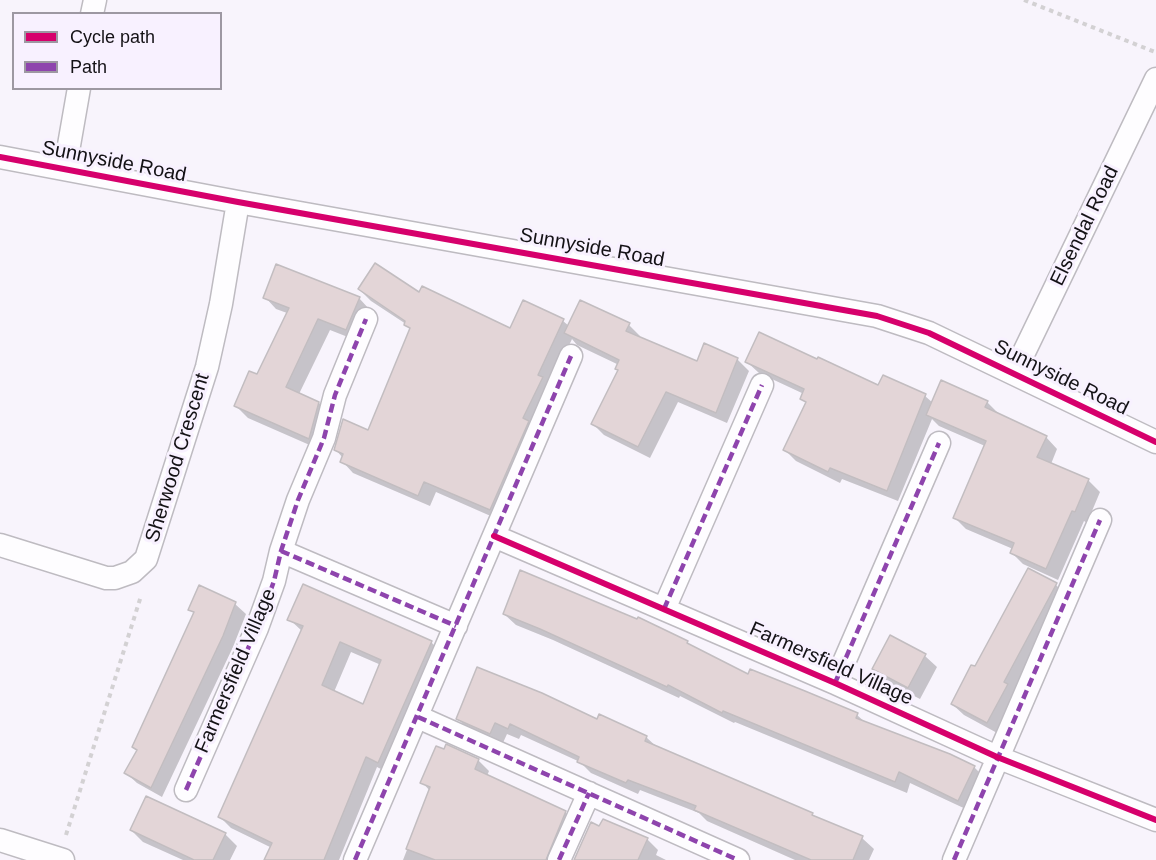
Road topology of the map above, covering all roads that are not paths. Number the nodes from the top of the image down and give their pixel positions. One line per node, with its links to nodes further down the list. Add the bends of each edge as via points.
1 (1156, 79): 8 (street, Elsendal Road)
2 (79, 90): 4 (street)
3 (0, 157): 4 (street, Sunnyside Road)
4 (65, 168): 5 (street, Sunnyside Road)
5 (238, 202): 8 (street, Sunnyside Road, via 877,316 929,333); 14 (street, Sherwood Crescent, via 207,367 146,559 132,572 106,578)
6 (366, 319): 15 (street, Farmersfield Village)
7 (571, 356): 13 (street)
8 (1014, 373): 10 (street, Sunnyside Road)
9 (762, 385): 16 (street)
10 (1156, 442)
11 (939, 443): 18 (street, Farmersfield Village)
12 (1100, 520): 20 (street)
13 (494, 536): 16 (street, Farmersfield Village); 17 (street)
14 (0, 545)
15 (281, 551): 17 (street); 21 (street, Farmersfield Village, via 257,628)
16 (664, 609): 18 (street, Farmersfield Village)
17 (456, 626): 19 (street)
18 (835, 683): 20 (street, Farmersfield Village)
19 (418, 717): 22 (street); 26 (street)
20 (997, 757): 23 (street, Farmersfield Village); 29 (street)
21 (186, 790)
22 (589, 793): 27 (street); 28 (street)
23 (1156, 820)
24 (0, 840): 25 (street)
25 (63, 853)
26 (355, 860)
27 (559, 860)
28 (738, 860)
29 (954, 860)

